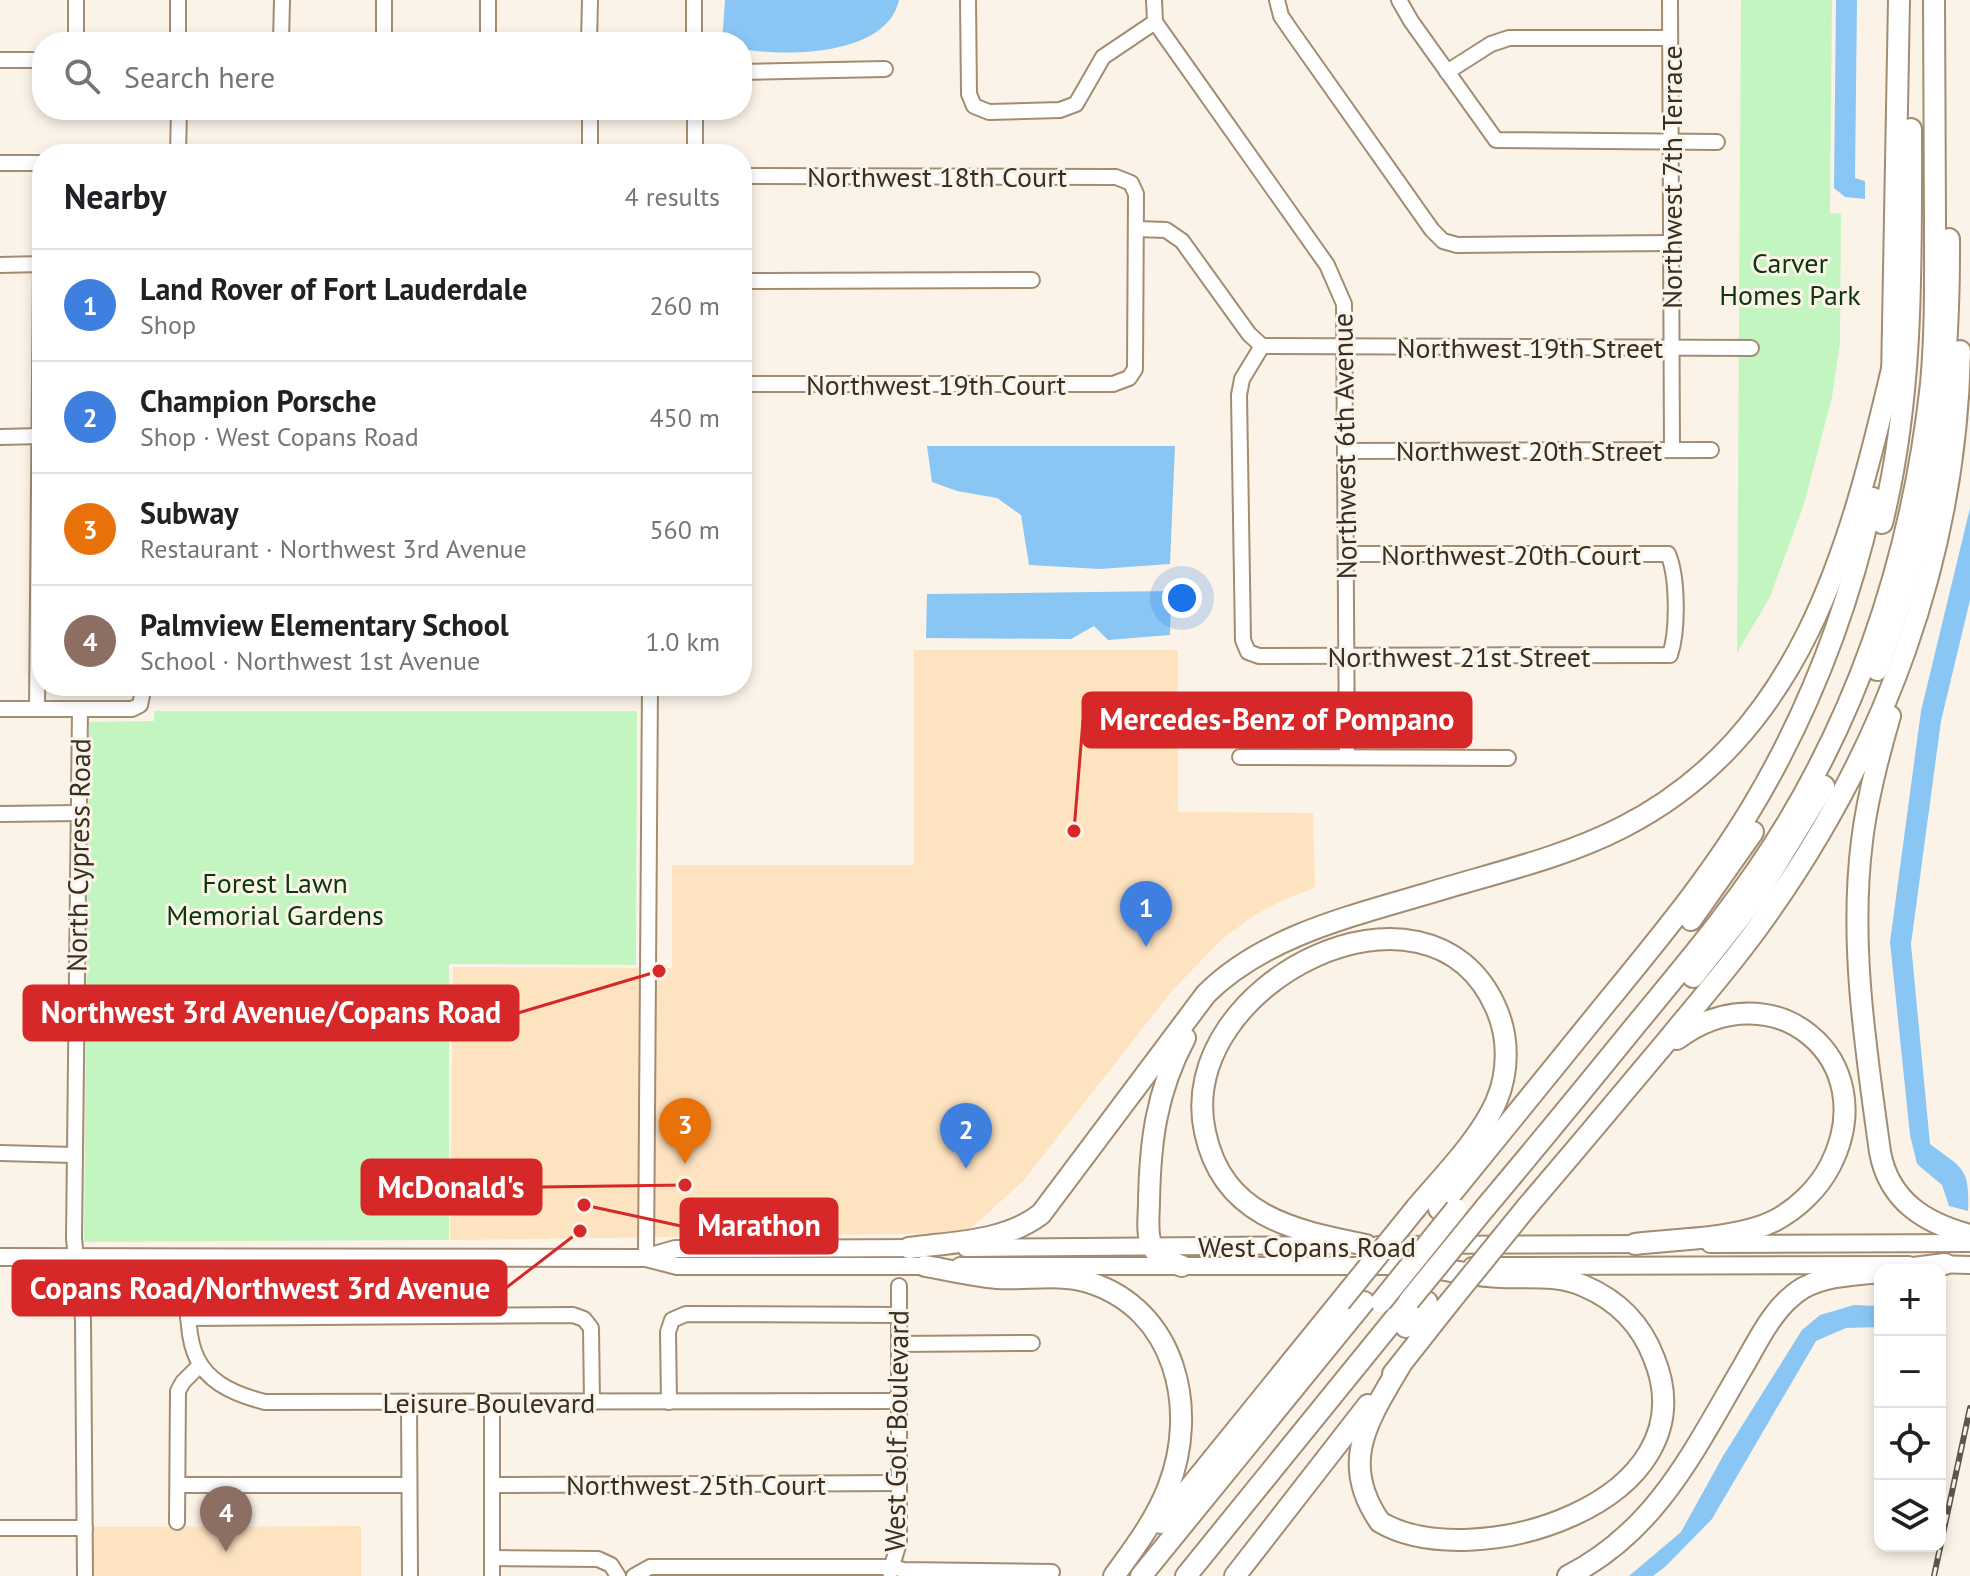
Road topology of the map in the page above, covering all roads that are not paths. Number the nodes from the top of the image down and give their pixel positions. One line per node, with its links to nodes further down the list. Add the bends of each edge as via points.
1 (76, 0): 18 (street)
2 (178, 0): 19 (street)
3 (282, 0): 20 (street)
4 (384, 0): 21 (street)
5 (488, 0): 22 (street)
6 (590, 0): 23 (street)
7 (694, 0): 24 (street)
8 (968, 0): 17 (street, via 969,94 974,106 989,112 1060,110 1076,104 1103,57)
9 (1154, 0): 17 (street)
10 (1277, 0): 44 (street, via 1292,32 1443,241)
11 (1399, 0): 30 (street)
12 (1670, 0): 25 (street, Northwest 7th Terrace)
13 (1899, 0): 53 (highway)
14 (1912, 0): 80 (highway, via 1909,321 1901,419 1876,548 1840,658 1790,767 1735,860 1676,939)
15 (1934, 0): 79 (highway, via 1931,381 1910,514 1865,663 1808,786 1750,881)
16 (1948, 0): 42 (highway)
17 (1155, 22): 51 (street, Northwest 6th Avenue, via 1327,265 1344,304)
18 (76, 32)
19 (178, 32)
20 (281, 32)
21 (384, 32)
22 (488, 32)
23 (589, 32)
24 (694, 32)
25 (1670, 38): 30 (street, via 1509,38); 34 (street, Northwest 7th Terrace)
26 (0, 60): 27 (street)
27 (32, 60)
28 (885, 69): 29 (street)
29 (752, 72)
30 (1447, 72): 34 (street, via 1496,140)
31 (179, 120): 36 (street)
32 (590, 120): 37 (street)
33 (695, 120): 38 (street)
34 (1671, 142): 35 (street); 44 (street, Northwest 7th Terrace)
35 (1717, 142)
36 (178, 144)
37 (590, 144)
38 (695, 144)
39 (0, 163): 40 (street)
40 (32, 163)
41 (752, 176): 43 (street, Northwest 18th Court, via 1116,177 1131,183 1136,194)
42 (1949, 216): 61 (highway, via 1959,282 1959,397 1945,511); 79 (highway, via 1946,365 1934,465 1903,594 1856,722 1810,811 1717,950)
43 (1136, 229): 49 (street, via 1166,230 1182,241); 54 (street, Northwest 19th Court, via 1135,369 1129,378 1113,384)
44 (1671, 243): 50 (street, Northwest 7th Terrace)
45 (32, 264): 46 (street)
46 (0, 265)
47 (1032, 280): 48 (street)
48 (752, 281)
49 (1262, 346): 51 (street, Northwest 19th Street); 63 (street, Northwest 21st Street, via 1242,379 1239,395 1243,640 1248,652 1259,656)
50 (1672, 347): 51 (street, Northwest 19th Street); 52 (street, Northwest 19th Street); 57 (street, Northwest 7th Terrace)
51 (1346, 348): 59 (street, Northwest 6th Avenue)
52 (1751, 348)
53 (1892, 369): 75 (highway, via 1857,512 1812,626 1764,707 1707,768 1654,808 1594,840 1324,925); 80 (highway, via 1880,466 1858,562 1818,674 1772,772 1683,907)
54 (752, 384)
55 (32, 436): 56 (street)
56 (0, 437)
57 (1672, 450): 58 (street, Northwest 20th Street); 59 (street, Northwest 20th Street)
58 (1711, 450)
59 (1346, 451): 60 (street, Northwest 6th Avenue)
60 (1347, 554): 62 (street, Northwest 20th Court, via 1668,554 1674,566); 63 (street, Northwest 6th Avenue)
61 (1925, 587): 76 (highway, via 1878,719 1817,839 1748,941); 81 (highway, via 1869,799 1858,876 1857,951 1884,1170 1912,1210)
62 (1670, 655): 63 (street, Northwest 21st Street)
63 (1347, 656): 71 (street, Northwest 6th Avenue)
64 (37, 696): 68 (street)
65 (142, 696): 69 (street, via 132,709)
66 (650, 696): 89 (street)
67 (0, 709): 68 (street)
68 (37, 709): 69 (street)
69 (80, 709): 73 (street, North Cypress Road)
70 (1240, 757): 71 (street)
71 (1347, 757): 72 (street)
72 (1508, 758)
73 (79, 813): 74 (street); 78 (street, North Cypress Road)
74 (0, 814)
75 (1263, 954): 85 (highway, via 1202,1011 1163,1085 1150,1151); 86 (highway, via 1206,994 1041,1214 1002,1234)
76 (1647, 1065): 83 (highway, via 1708,1020 1739,1012 1768,1015 1802,1029 1825,1051 1839,1076 1846,1109 1839,1146 1826,1173 1787,1213 1742,1231); 106 (highway, bridge)
77 (0, 1153): 78 (street)
78 (74, 1155): 88 (street, North Cypress Road)
79 (1494, 1208): 99 (highway)
80 (1447, 1209): 100 (highway)
81 (1970, 1235)
82 (1970, 1243): 83 (main road, West Copans Road)
83 (1635, 1244): 84 (main road, West Copans Road)
84 (1366, 1245): 85 (main road, West Copans Road); 130 (highway, bridge, via 1265,1217 1228,1184 1203,1125 1205,1073 1232,1021 1281,976 1351,944 1413,940 1458,960 1496,1007 1504,1035 1505,1073 1492,1111)
85 (1152, 1247): 86 (main road, West Copans Road); 95 (highway)
86 (909, 1248): 89 (main road, West Copans Road, via 675,1249)
87 (0, 1257): 88 (main road, West Copans Road)
88 (75, 1258): 90 (main road, West Copans Road); 119 (street, North Cypress Road, via 83,1320)
89 (646, 1258): 90 (main road, West Copans Road); 94 (main road, West Copans Road, via 677,1266)
90 (188, 1259): 102 (street)
91 (1874, 1264): 96 (main road, West Copans Road)
92 (1946, 1264): 93 (main road, West Copans Road)
93 (1970, 1265)
94 (925, 1266): 95 (main road, West Copans Road); 130 (highway, via 996,1278 1085,1281 1130,1304 1163,1341 1181,1397 1176,1461 1155,1517)
95 (1182, 1266): 96 (main road, West Copans Road)
96 (1423, 1266): 116 (highway, via 1572,1281 1613,1302 1642,1333 1662,1383 1660,1437 1641,1479)
97 (1874, 1273): 136 (highway, via 1827,1278 1788,1299 1661,1501 1617,1545)
98 (899, 1286): 101 (street, West Golf Boulevard)
99 (1418, 1301): 133 (highway); 134 (highway)
100 (1372, 1302): 131 (highway); 132 (highway)
101 (899, 1315): 104 (street, West Golf Boulevard); 108 (street, via 686,1314 672,1320 668,1332)
102 (188, 1318): 105 (street); 111 (street, via 573,1315 591,1328)
103 (1032, 1343): 104 (street)
104 (899, 1344): 107 (street, West Golf Boulevard)
105 (199, 1366): 109 (street, Leisure Boulevard, via 236,1395 265,1402); 113 (street, via 178,1391)
106 (1400, 1366): 120 (highway, via 1365,1429 1361,1477 1378,1519); 135 (highway)
107 (899, 1401): 108 (street, Leisure Boulevard); 112 (street, West Golf Boulevard)
108 (669, 1402): 111 (street, Leisure Boulevard)
109 (409, 1403): 110 (street, Leisure Boulevard); 114 (street)
110 (492, 1403): 111 (street, Leisure Boulevard); 115 (street)
111 (592, 1403)
112 (899, 1483): 115 (street, Northwest 25th Court); 122 (street, West Golf Boulevard, via 899,1543)
113 (178, 1485): 114 (street); 117 (street)
114 (409, 1485): 126 (street)
115 (492, 1485): 121 (street)
116 (1605, 1520)
117 (177, 1522)
118 (0, 1528): 119 (street)
119 (85, 1528): 125 (street, North Cypress Road)
120 (1415, 1555)
121 (492, 1558): 127 (street); 128 (street, via 598,1559)
122 (890, 1571): 124 (street); 129 (street, via 650,1567)
123 (1052, 1572): 124 (street)
124 (1005, 1574)
125 (85, 1576)
126 (410, 1576)
127 (492, 1576)
128 (618, 1576)
129 (634, 1576)
130 (1116, 1576)
131 (1141, 1576)
132 (1159, 1576)
133 (1186, 1576)
134 (1204, 1576)
135 (1235, 1576)
136 (1568, 1576)

